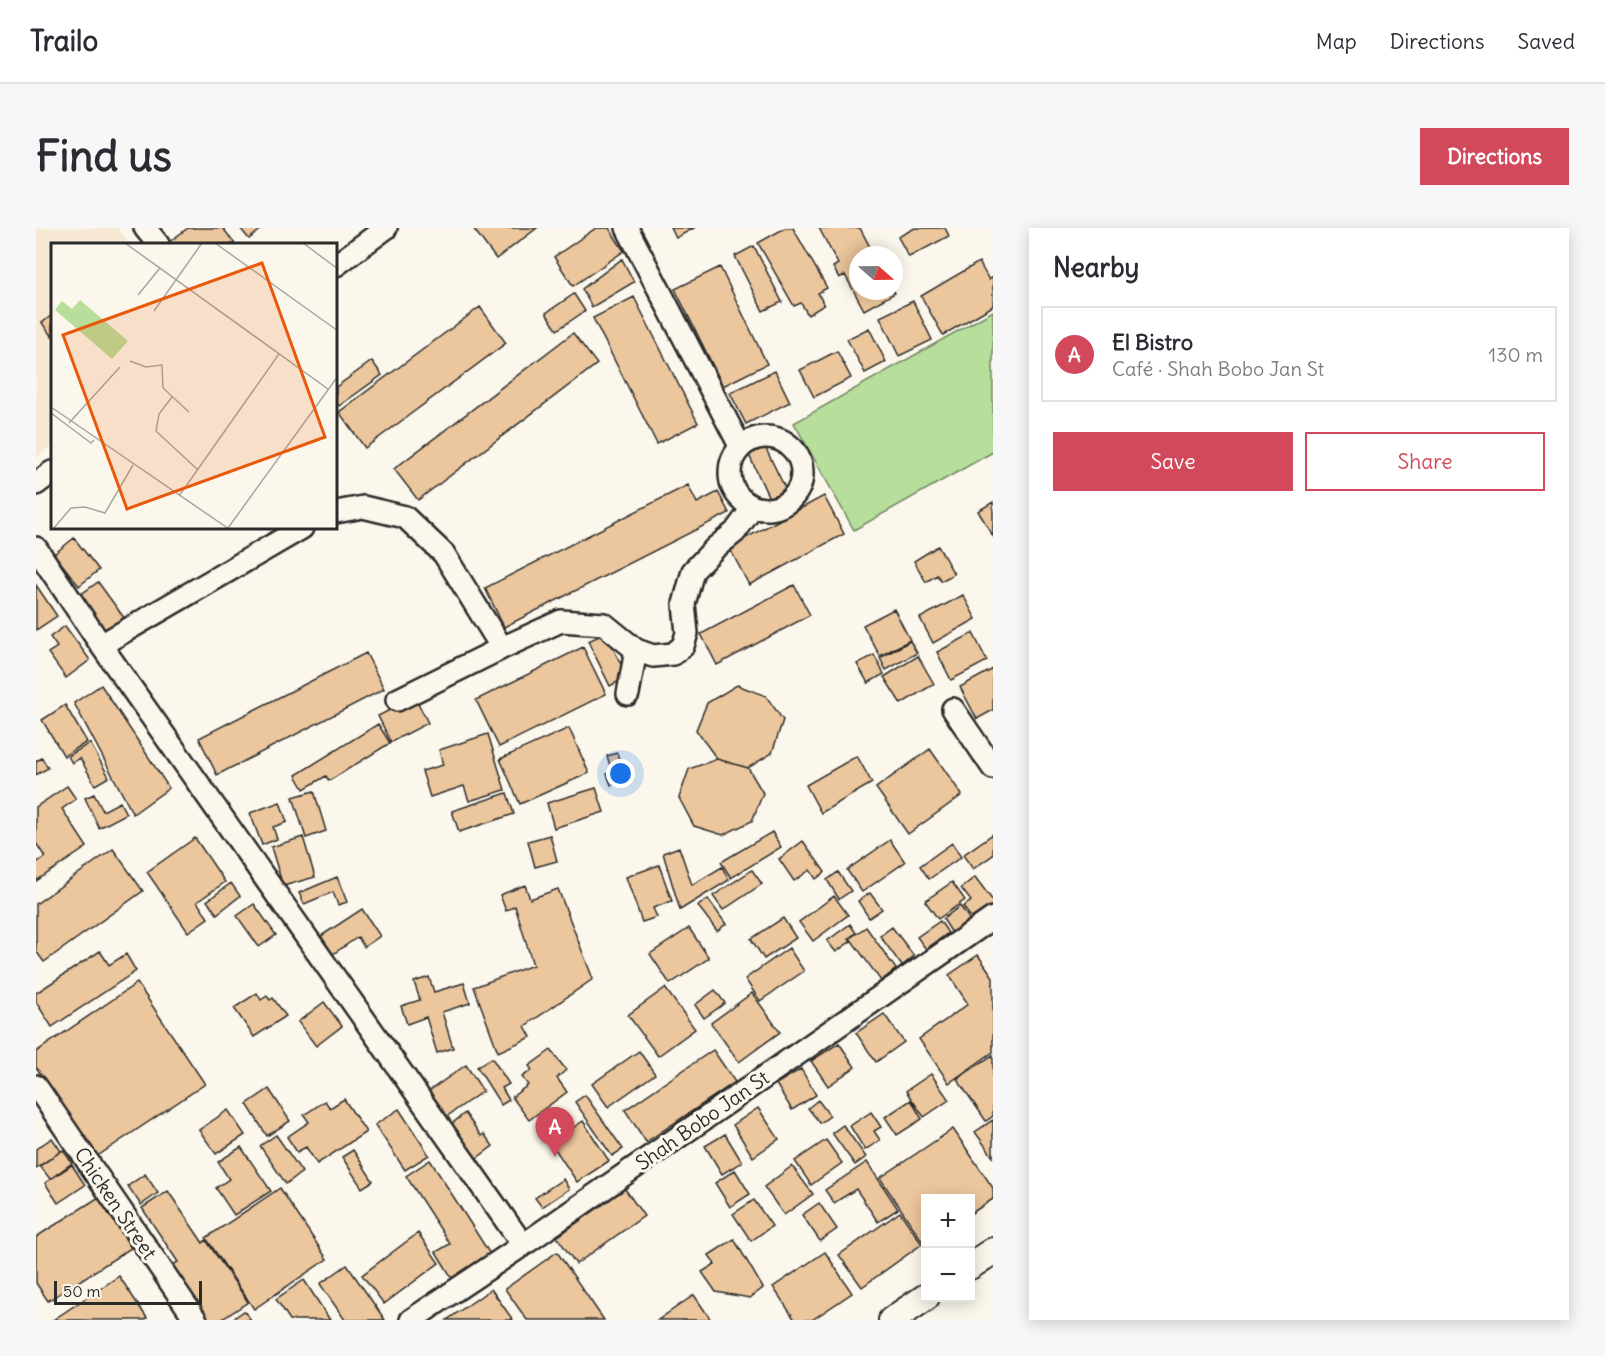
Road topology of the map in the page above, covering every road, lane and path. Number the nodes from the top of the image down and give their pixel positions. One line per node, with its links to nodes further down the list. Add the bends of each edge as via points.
1 (145, 228): 4 (street)
2 (386, 228): 5 (street)
3 (627, 228): 6 (street)
4 (157, 243)
5 (338, 264)
6 (741, 446): 9 (street, via 731,462 730,480 738,497); 9 (street, via 760,436 782,440 798,455 802,476 794,496 775,508)
7 (51, 473): 8 (street)
8 (36, 484)
9 (753, 507): 15 (street, via 735,532 693,571 684,604 687,633 682,646 674,654 654,656)
10 (338, 512): 14 (street, via 363,507 405,517 444,554)
11 (299, 530): 13 (street)
12 (36, 548): 13 (street)
13 (101, 645): 22 (street)
14 (502, 648): 15 (street, via 561,621 604,624); 17 (street)
15 (636, 650): 16 (street)
16 (628, 694)
17 (397, 700)
18 (953, 709): 19 (street)
19 (993, 768)
20 (993, 918): 22 (street, Shah Bobo Jan St)
21 (36, 1086): 26 (street, Chicken Street)
22 (523, 1245): 27 (street, Shah Bobo Jan St)
23 (993, 1251): 24 (main road)
24 (975, 1263)
25 (921, 1300): 28 (main road)
26 (196, 1320)
27 (411, 1320)
28 (892, 1320)

